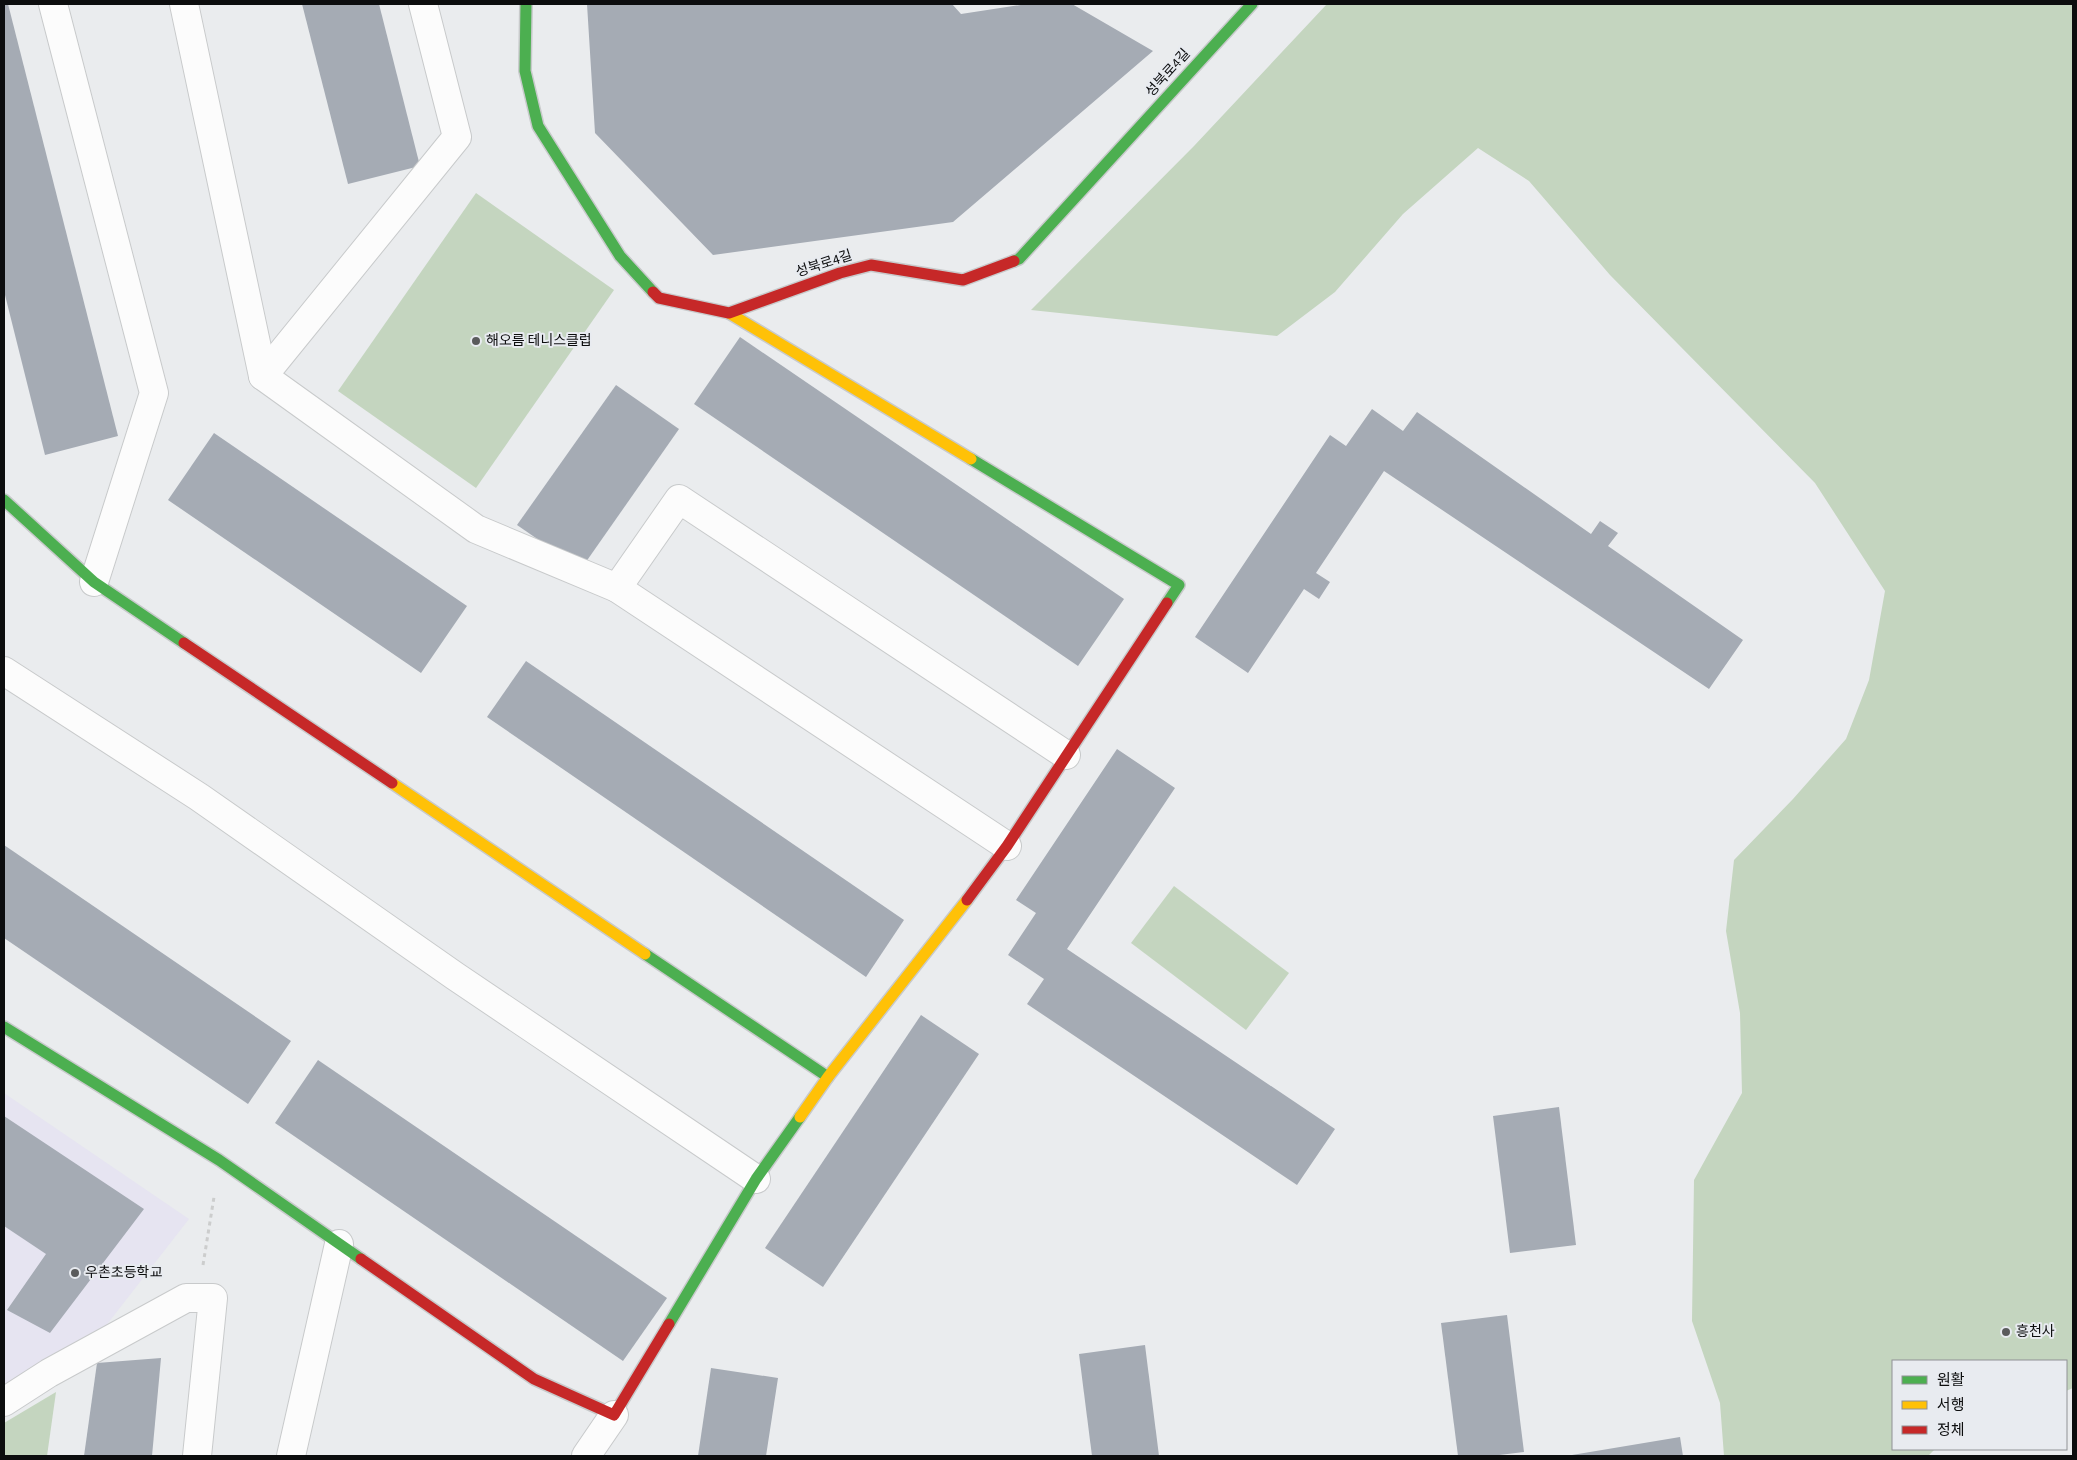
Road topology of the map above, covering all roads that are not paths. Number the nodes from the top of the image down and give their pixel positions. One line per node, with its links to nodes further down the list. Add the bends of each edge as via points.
1 (53, 4): 9 (street, via 154,393)
2 (184, 4): 7 (street)
3 (423, 4): 7 (street, via 457,137)
4 (526, 4): 6 (street, via 525,71 538,126 620,256 659,298)
5 (1252, 4): 6 (street, 성북로4길, via 1019,259 963,280 871,265)
6 (728, 313): 12 (street, via 1179,585)
7 (263, 376): 10 (street, via 476,529)
8 (4, 500): 9 (street)
9 (94, 582): 15 (street)
10 (617, 588): 12 (street, via 679,499); 13 (street)
11 (4, 670): 16 (street, via 199,797 455,976)
12 (1066, 756): 13 (street)
13 (1007, 846): 15 (street, via 933,946)
14 (4, 1027): 17 (street, via 219,1160)
15 (828, 1077): 16 (street)
16 (756, 1179): 19 (street)
17 (339, 1244): 19 (street, via 534,1379); 21 (street)
18 (4, 1402): 20 (street, via 186,1298 213,1298)
19 (614, 1415): 22 (street)
20 (197, 1456)
21 (291, 1456)
22 (586, 1456)

